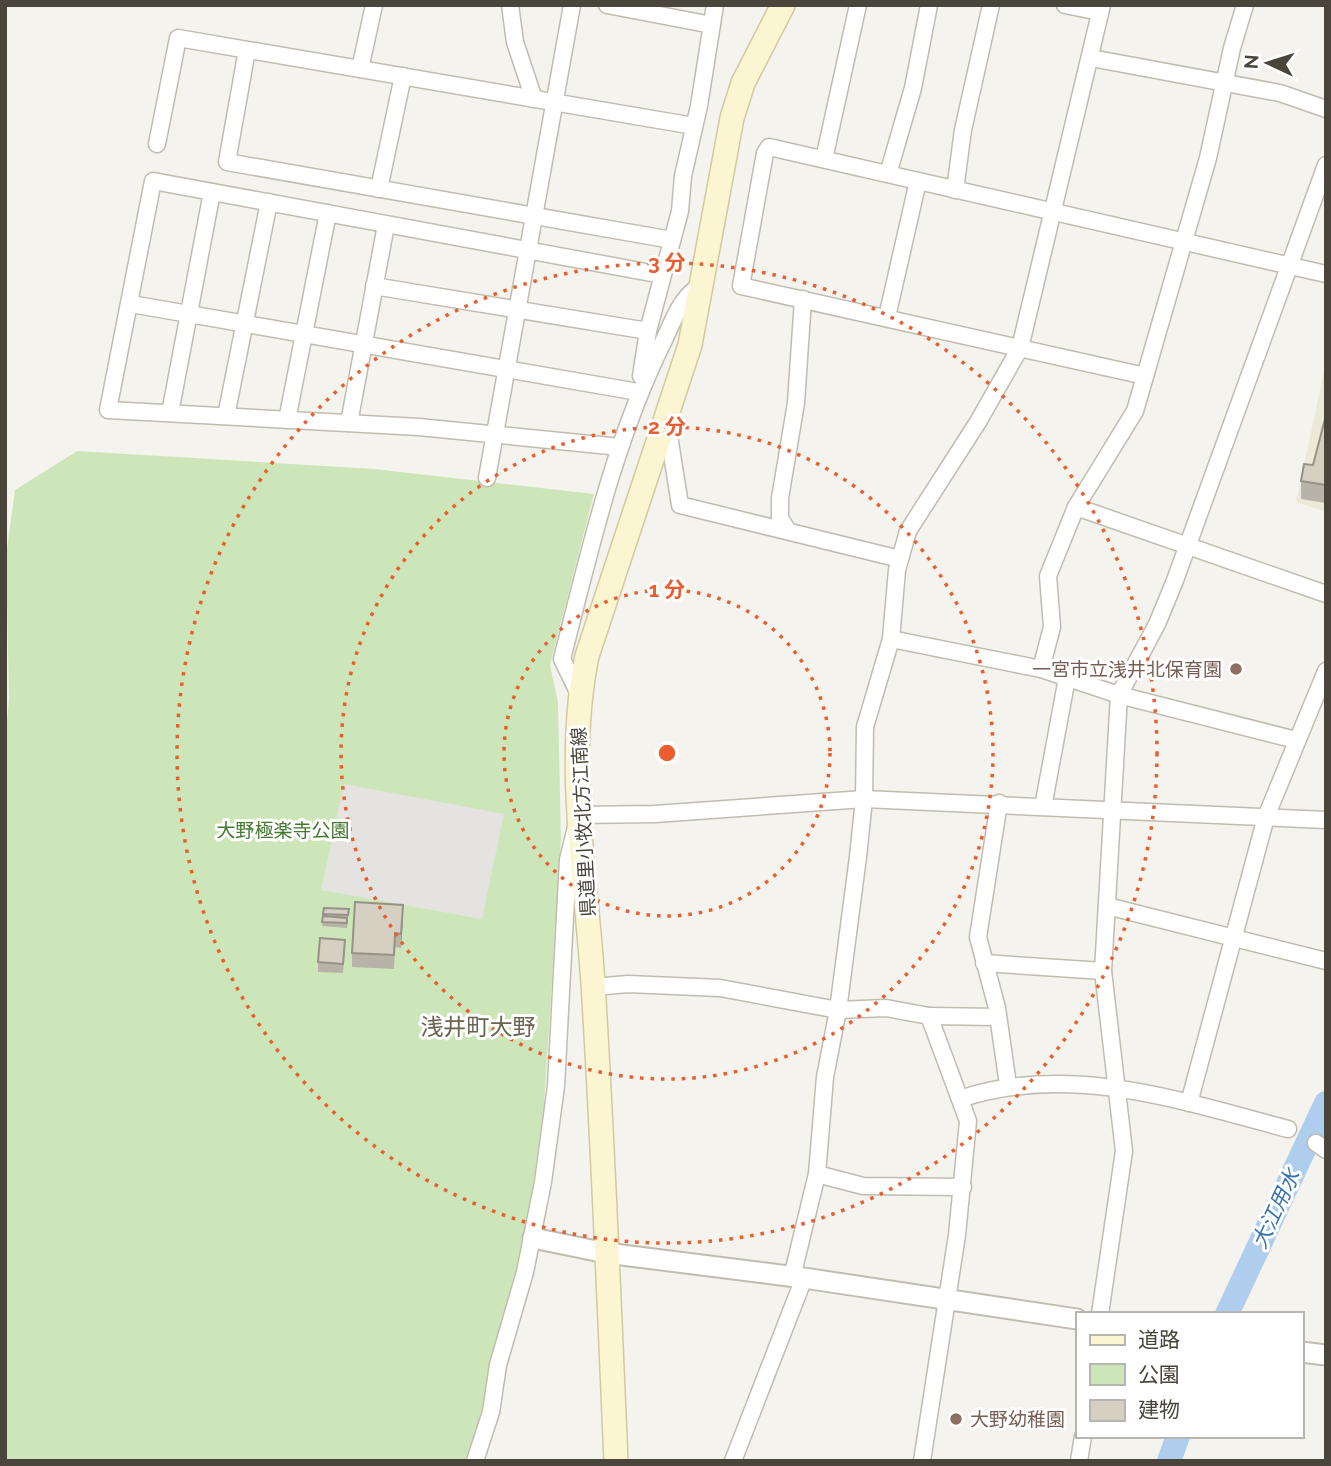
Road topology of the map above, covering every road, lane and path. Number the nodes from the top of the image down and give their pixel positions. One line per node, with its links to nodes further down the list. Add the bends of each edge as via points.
1 (374, 5): 16 (street)
2 (510, 5): 19 (street, via 518,52)
3 (572, 5): 20 (street)
4 (607, 5): 13 (street)
5 (715, 5): 13 (street)
6 (783, 5): 42 (main road, 県道里小牧北方江南線, via 743,83 732,118)
7 (858, 5): 24 (street)
8 (929, 5): 26 (street, via 919,66)
9 (991, 5): 29 (street, via 963,130)
10 (1066, 5): 12 (street)
11 (1245, 5): 18 (street)
12 (1101, 9): 15 (street)
13 (712, 25): 22 (street)
14 (247, 50): 16 (street); 23 (street, via 178,38); 28 (street, via 227,162)
15 (1091, 58): 18 (street); 33 (street)
16 (360, 69): 17 (street)
17 (403, 76): 19 (street); 28 (street)
18 (1224, 81): 21 (street); 37 (street)
19 (534, 99): 20 (street)
20 (555, 103): 22 (street); 34 (street)
21 (1326, 108)
22 (694, 126): 36 (street)
23 (158, 144)
24 (824, 159): 26 (street); 44 (street, via 769,147 765,153 741,286)
25 (1326, 165): 39 (street)
26 (888, 174): 27 (street)
27 (918, 181): 29 (street); 48 (street)
28 (379, 189): 34 (street)
29 (955, 190): 33 (street)
30 (212, 192): 31 (street); 45 (street, via 153,181); 47 (street)
31 (269, 202): 32 (street); 49 (street)
32 (328, 213): 35 (street); 51 (street)
33 (1055, 213): 37 (street); 53 (street)
34 (534, 217): 36 (street); 38 (street)
35 (386, 225): 38 (street); 43 (street)
36 (671, 240): 41 (street)
37 (1185, 241): 39 (street); 55 (street)
38 (528, 250): 41 (street); 46 (street)
39 (1290, 265): 40 (street); 67 (street)
40 (1326, 274)
41 (662, 275): 50 (street)
42 (702, 285): 56 (street, via 684,299); 60 (main road, 県道里小牧北方江南線, via 690,345)
43 (374, 286): 46 (street); 52 (street)
44 (803, 299): 48 (street); 66 (street, via 796,403 780,498 780,518)
45 (131, 304): 47 (street); 57 (street, via 108,410)
46 (518, 309): 50 (street); 54 (street)
47 (189, 314): 49 (street); 57 (street)
48 (887, 317): 53 (street)
49 (244, 324): 51 (street); 58 (street)
50 (648, 331): 56 (street)
51 (304, 334): 52 (street); 59 (street)
52 (363, 344): 54 (street); 61 (street)
53 (1020, 348): 55 (street); 68 (street, via 908,531)
54 (507, 369): 56 (street); 62 (street)
55 (1145, 376): 65 (street, via 1135,411)
56 (638, 392): 63 (street)
57 (170, 413): 58 (street)
58 (226, 416): 59 (street)
59 (287, 420): 61 (street)
60 (666, 422): 66 (street, via 680,505); 74 (main road, 県道里小牧北方江南線, via 598,618)
61 (348, 423): 62 (street)
62 (495, 435): 63 (street); 64 (street)
63 (620, 447): 74 (street, via 608,475 562,659)
64 (487, 478)
65 (1076, 508): 67 (street); 71 (street, via 1048,576 1052,627)
66 (788, 531): 68 (street)
67 (1188, 545): 69 (street); 75 (street, via 1157,624)
68 (900, 559): 70 (street)
69 (1326, 594)
70 (891, 639): 71 (street); 77 (street, via 865,726)
71 (1041, 669): 73 (street)
72 (1326, 671): 76 (street)
73 (1066, 678): 75 (street); 79 (street)
74 (579, 694): 81 (main road, 県道里小牧北方江南線, via 575,742)
75 (1119, 695): 76 (street); 80 (street)
76 (1296, 740): 82 (street)
77 (864, 799): 78 (street); 81 (street); 90 (street)
78 (999, 803): 79 (street); 87 (street, via 978,937)
79 (1043, 807): 80 (street)
80 (1112, 811): 82 (street); 84 (street)
81 (579, 815): 89 (main road, 県道里小牧北方江南線); 100 (street, via 568,860 555,1099)
82 (1266, 817): 83 (street); 85 (street)
83 (1326, 820)
84 (1107, 906): 85 (street); 88 (street)
85 (1235, 938): 86 (street); 96 (street)
86 (1326, 961)
87 (984, 963): 88 (street); 92 (street)
88 (1103, 971): 94 (street)
89 (593, 987): 90 (street, via 720,988); 101 (main road, 県道里小牧北方江南線)
90 (838, 1010): 91 (street, via 886,1007); 98 (street, via 825,1077)
91 (929, 1016): 92 (street); 95 (street)
92 (998, 1017): 93 (street)
93 (1008, 1085): 94 (street, via 1057,1082); 95 (street)
94 (1118, 1089): 96 (street); 104 (street, via 1123,1174)
95 (960, 1099): 99 (street, via 968,1121)
96 (1189, 1103): 97 (street)
97 (1288, 1129)
98 (817, 1174): 99 (street, via 863,1186); 102 (street)
99 (963, 1186): 103 (street)
100 (533, 1238): 101 (street); 109 (street)
101 (606, 1253): 102 (street); 110 (main road, 県道里小牧北方江南線)
102 (798, 1277): 103 (street); 111 (street)
103 (945, 1301): 105 (street); 112 (street)
104 (1100, 1312)
105 (1076, 1319)
106 (1303, 1352): 107 (street)
107 (1326, 1355)
108 (1083, 1438): 113 (street)
109 (475, 1461)
110 (617, 1461)
111 (733, 1461)
112 (922, 1461)
113 (1079, 1461)

